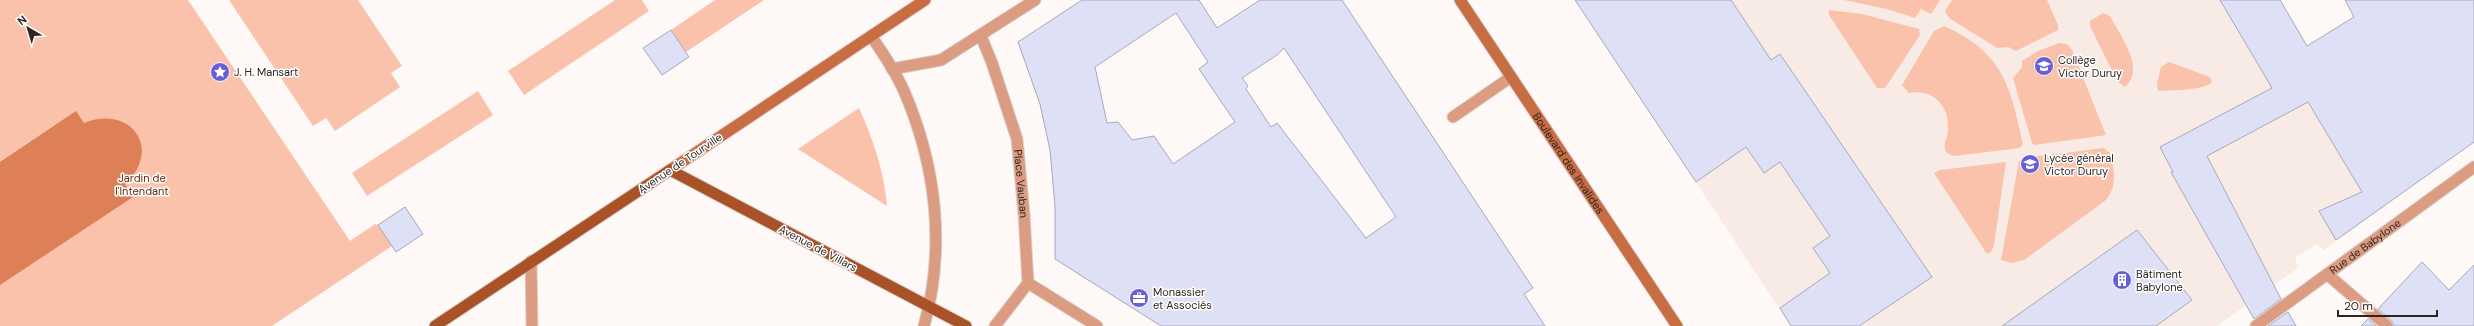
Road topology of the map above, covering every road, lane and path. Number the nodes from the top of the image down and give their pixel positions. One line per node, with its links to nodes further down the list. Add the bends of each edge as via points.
1 (925, 0): 4 (main road, Avenue de Tourville)
2 (1035, 0): 5 (street)
3 (1460, 0): 7 (main road, Boulevard des Invalides)
4 (871, 36): 6 (street); 10 (main road, Avenue de Tourville)
5 (981, 36): 6 (street, via 941,60); 13 (street, Place Vauban, via 1017,139)
6 (892, 69): 14 (street, via 904,90 926,151 935,197 937,246)
7 (1511, 77): 8 (street); 21 (main road, Boulevard des Invalides)
8 (1453, 117)
9 (2474, 167): 12 (street, Rue de Babylone)
10 (670, 170): 11 (main road, Avenue de Tourville); 14 (main road, Avenue de Villars)
11 (531, 261): 15 (main road, Avenue de Tourville); 16 (street)
12 (2327, 274): 22 (street, Rue de Babylone); 23 (street)
13 (1028, 283): 19 (street); 20 (street)
14 (929, 306): 17 (street); 18 (main road, Avenue de Villars)
15 (435, 326)
16 (532, 326)
17 (924, 326)
18 (966, 326)
19 (995, 326)
20 (1097, 326)
21 (1677, 326)
22 (2256, 326)
23 (2387, 326)

